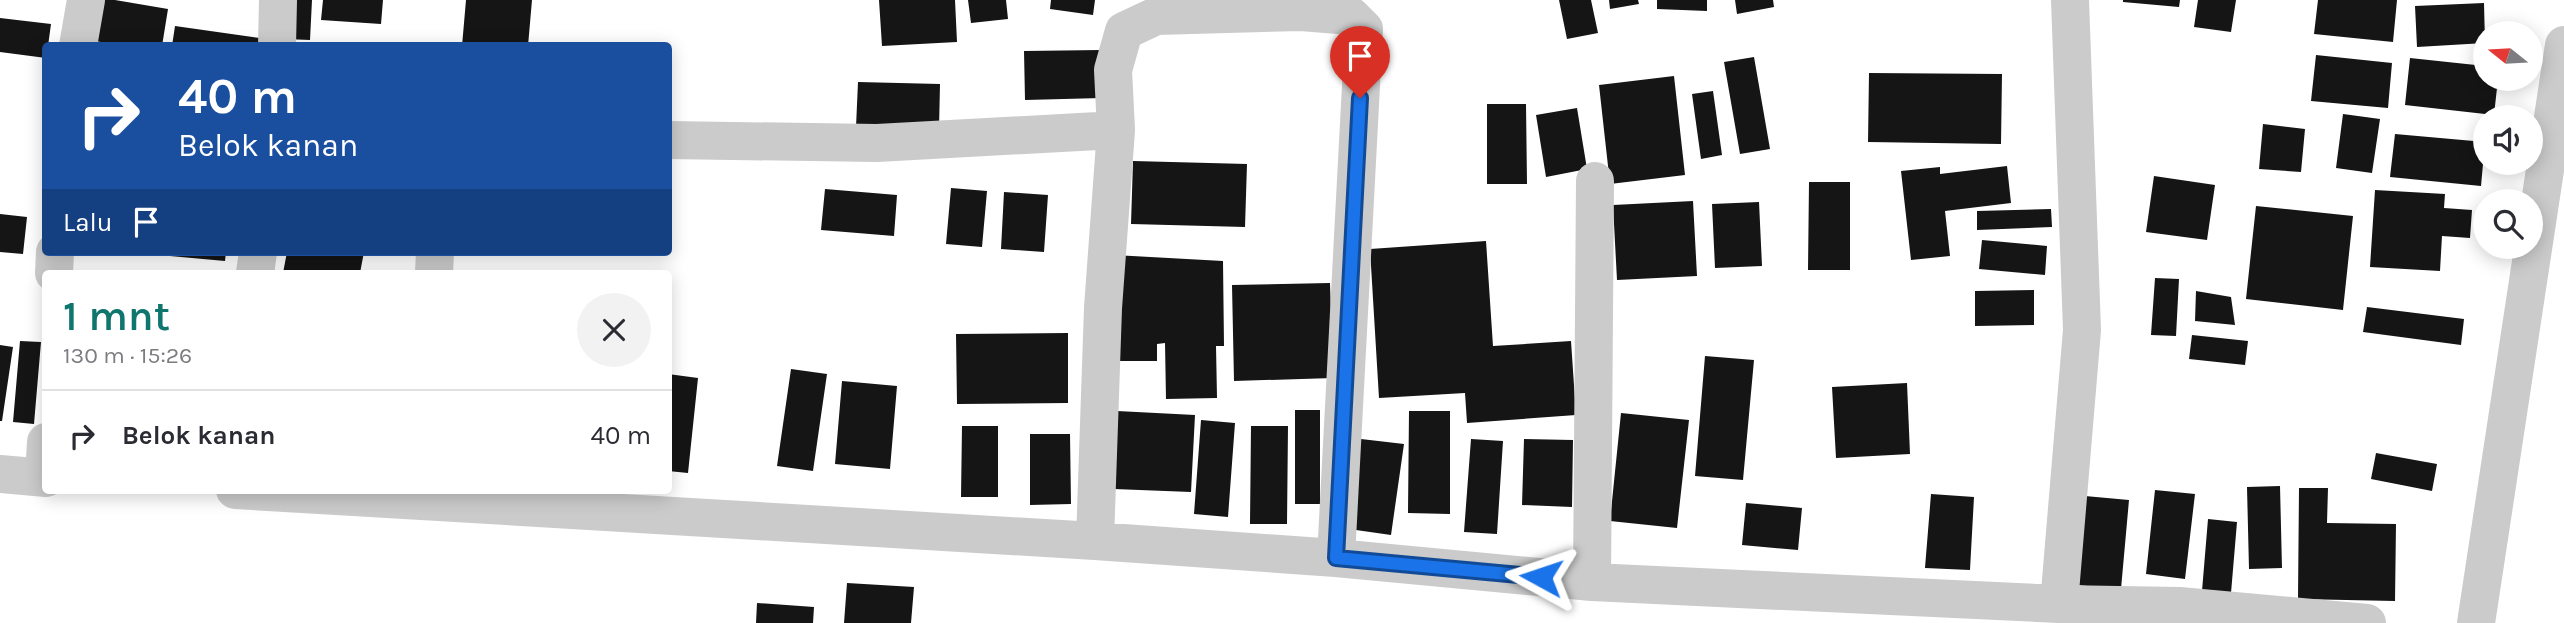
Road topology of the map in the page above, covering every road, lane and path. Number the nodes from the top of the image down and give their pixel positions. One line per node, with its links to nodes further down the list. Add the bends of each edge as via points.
1 (86, 0): 4 (street)
2 (278, 0): 5 (street)
3 (2070, 0): 17 (street, via 2082,330)
4 (79, 42)
5 (277, 42)
6 (2564, 45): 19 (street)
7 (1116, 130): 8 (street, via 877,143); 14 (street, via 1103,308); 15 (street, via 1113,70 1124,31 1156,16 1301,12 1351,16 1364,29)
8 (672, 140)
9 (1595, 181): 16 (street)
10 (42, 467): 11 (street)
11 (0, 474)
12 (378, 494): 13 (street)
13 (414, 495): 14 (street)
14 (1095, 541): 15 (street)
15 (1336, 558): 16 (street)
16 (1592, 582): 17 (street)
17 (2059, 604): 18 (street, via 2179,606)
18 (2367, 623)
19 (2476, 623)

